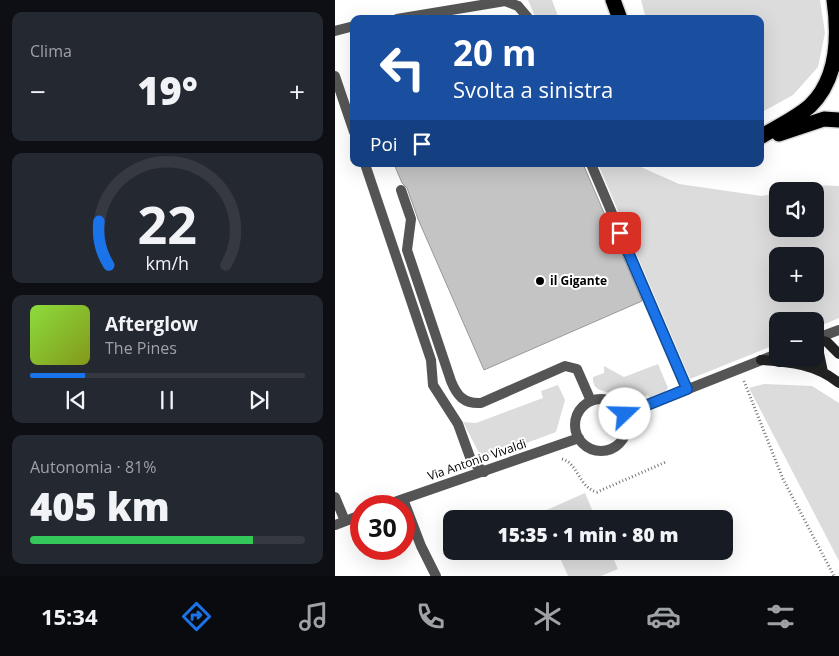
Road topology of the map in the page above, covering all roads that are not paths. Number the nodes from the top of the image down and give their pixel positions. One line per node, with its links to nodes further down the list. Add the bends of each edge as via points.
1 (613, 0): 7 (highway)
2 (619, 0): 8 (highway)
3 (836, 0): 4 (main road); 14 (highway, via 837,44 828,80 810,105)
4 (839, 4)
5 (421, 15): 6 (street, via 505,1 518,6)
6 (527, 15)
7 (619, 15)
8 (621, 15)
9 (350, 27): 10 (street)
10 (335, 32)
11 (335, 76): 12 (street)
12 (350, 120)
13 (839, 120): 15 (highway, via 824,119)
14 (764, 135)
15 (764, 136)
16 (366, 167): 32 (street, via 431,360 433,385 458,424 471,460)
17 (592, 167): 28 (street)
18 (401, 190): 29 (street, via 411,219 407,250 457,395 470,404 481,403 565,366 577,369)
19 (839, 330): 20 (street)
20 (824, 336)
21 (824, 341): 22 (main road)
22 (839, 354)
23 (769, 357): 24 (street)
24 (761, 360): 26 (main road, via 790,362); 28 (street)
25 (822, 367): 26 (main road)
26 (823, 372): 27 (main road)
27 (839, 384)
28 (687, 389): 30 (street)
29 (591, 401): 30 (street, via 614,402); 31 (street, via 578,412 575,421)
30 (625, 414): 31 (street, via 627,430 624,438 612,449 597,451 583,444)
31 (579, 438): 32 (street, Via Antonio Vivaldi)
32 (484, 472): 33 (street, Via Antonio Vivaldi)
33 (412, 495)
34 (335, 497): 35 (street)
35 (340, 523)
36 (415, 530): 37 (street)
37 (436, 576)

